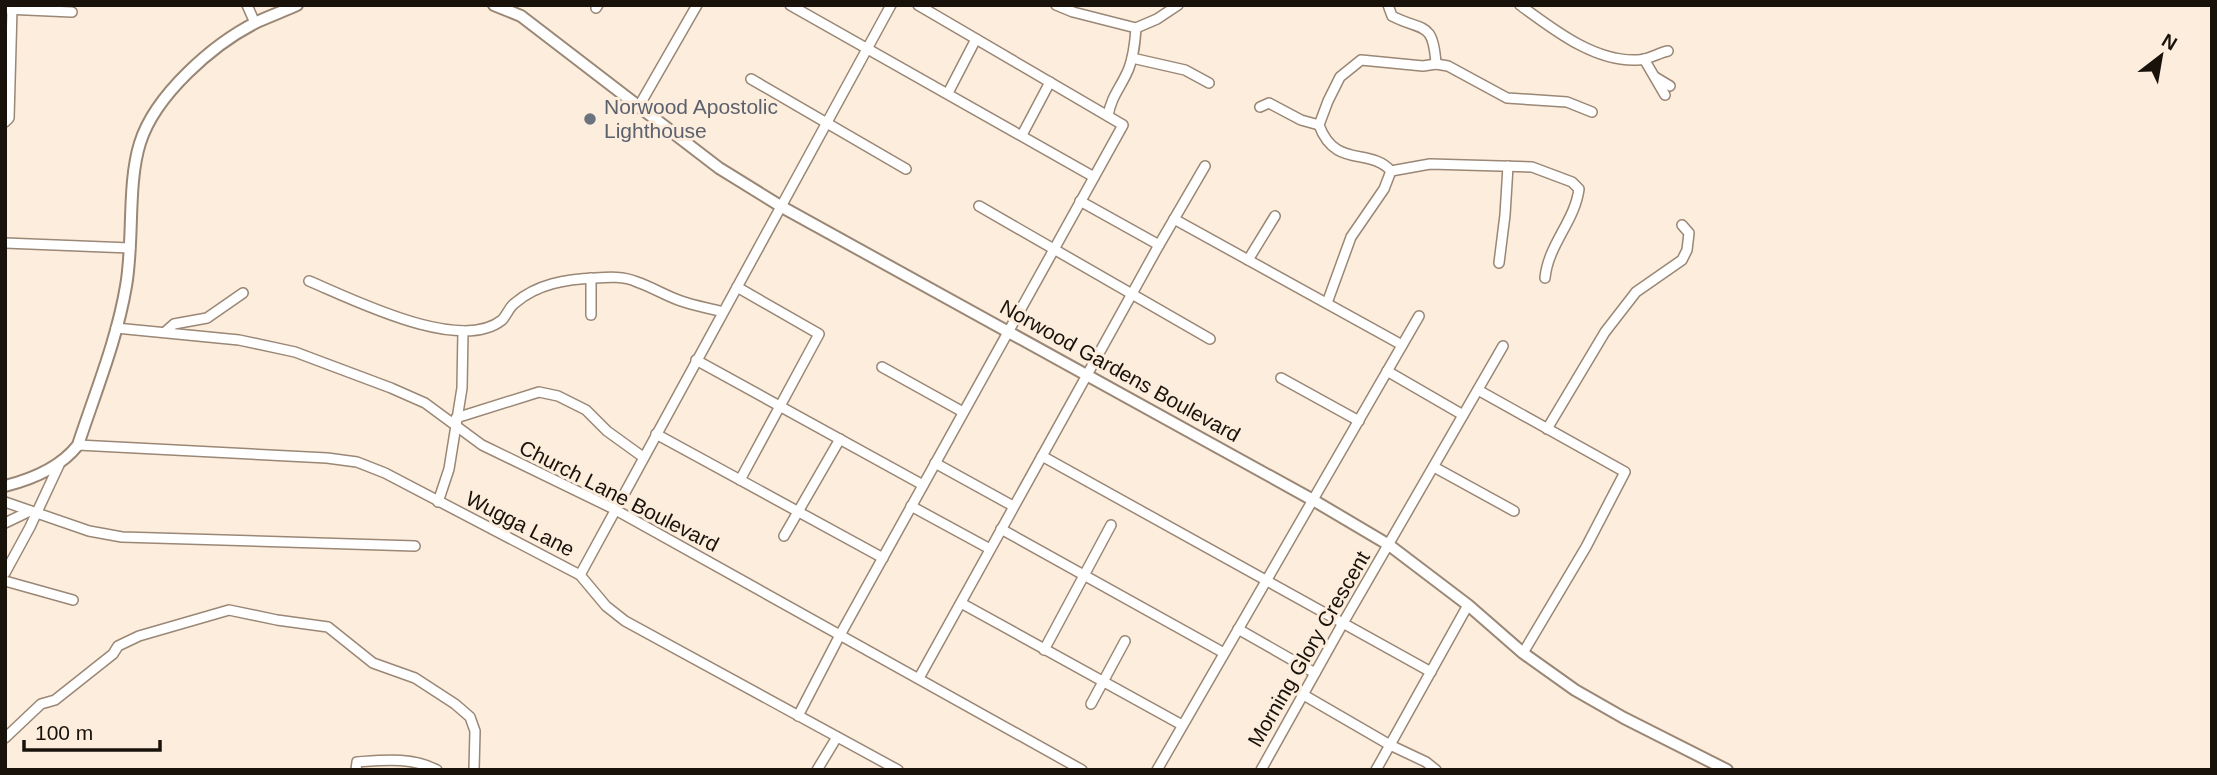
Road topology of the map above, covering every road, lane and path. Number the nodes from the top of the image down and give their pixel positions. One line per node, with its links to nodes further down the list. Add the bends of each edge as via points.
1 (247, 5): 15 (street)
2 (297, 5): 15 (street)
3 (494, 5): 13 (street, Norwood Gardens Boulevard)
4 (697, 5): 30 (street)
5 (891, 5): 18 (street)
6 (918, 5): 17 (street)
7 (1056, 5): 16 (street)
8 (1178, 5): 16 (street)
9 (1388, 5): 22 (street, via 1392,16 1427,30)
10 (1520, 5): 21 (street, via 1598,54)
11 (793, 6): 18 (street)
12 (9, 9): 14 (street); 34 (street, via 9,118)
13 (521, 10): 30 (street, Norwood Gardens Boulevard)
14 (72, 12)
15 (255, 23): 51 (street, via 206,56 153,114 138,153)
16 (1136, 28): 20 (street)
17 (976, 39): 25 (street); 28 (street)
18 (868, 48): 28 (street); 35 (street)
19 (1668, 51): 21 (street)
20 (1132, 58): 26 (street, via 1185,70); 33 (street)
21 (1644, 59): 23 (street)
22 (1436, 64): 32 (street, via 1507,98 1567,102); 36 (street, via 1361,60 1340,76)
23 (1651, 74): 27 (street); 29 (street)
24 (751, 79): 35 (street)
25 (1051, 82): 33 (street); 37 (street)
26 (1209, 83)
27 (1670, 86)
28 (948, 93): 37 (street)
29 (1665, 95)
30 (639, 106): 45 (street, Norwood Gardens Boulevard, via 719,168)
31 (1260, 107): 36 (street, via 1269,103)
32 (1592, 112)
33 (1108, 116): 42 (street, via 1123,125)
34 (5, 122)
35 (826, 124): 40 (street); 45 (street)
36 (1319, 125): 41 (street, via 1324,139 1338,151)
37 (1022, 135): 42 (street)
38 (1205, 166): 47 (street)
39 (1508, 166): 41 (street, via 1430,164); 54 (street); 56 (street, via 1532,167 1560,176 1579,189 1546,263)
40 (905, 169)
41 (1391, 170): 61 (street, via 1384,190 1351,237)
42 (1094, 177): 43 (street)
43 (1080, 201): 50 (street); 52 (street)
44 (979, 206): 52 (street)
45 (782, 207): 58 (street); 68 (street, Norwood Gardens Boulevard)
46 (1275, 216): 53 (street)
47 (1174, 219): 50 (street); 53 (street)
48 (1682, 225): 83 (street, via 1689,233 1682,260 1636,292 1605,332)
49 (5, 243): 51 (street)
50 (1159, 245): 60 (street)
51 (130, 248): 65 (street)
52 (1054, 249): 60 (street); 68 (street)
53 (1248, 260): 61 (street)
54 (1499, 263)
55 (591, 278): 62 (street, via 630,280); 63 (street); 66 (street, via 532,290 512,305 503,319)
56 (1545, 278)
57 (309, 281): 66 (street, via 406,321)
58 (737, 287): 62 (street); 78 (street, via 819,334)
59 (243, 293): 67 (street, via 207,317 174,324)
60 (1132, 294): 69 (street); 75 (street)
61 (1327, 303): 70 (street)
62 (723, 312): 72 (street)
63 (592, 315)
64 (1419, 316): 70 (street)
65 (116, 328): 67 (street, Church Lane Boulevard); 86 (street)
66 (463, 331): 82 (street)
67 (165, 332): 82 (street, Church Lane Boulevard, via 295,352 391,388)
68 (1008, 332): 75 (street, Norwood Gardens Boulevard); 79 (street)
69 (1210, 339)
70 (1402, 345): 74 (street)
71 (1503, 346): 77 (street, Morning Glory Crescent)
72 (696, 360): 78 (street); 84 (street)
73 (882, 367): 79 (street)
74 (1387, 371): 80 (street); 81 (street)
75 (1086, 375): 87 (street); 95 (street, Norwood Gardens Boulevard)
76 (1281, 377): 81 (street)
77 (1478, 390): 80 (street, Morning Glory Crescent); 83 (street)
78 (781, 407): 85 (street); 92 (street)
79 (963, 412): 89 (street)
80 (1463, 415): 91 (street, Morning Glory Crescent)
81 (1359, 421): 95 (street)
82 (456, 422): 88 (street, via 522,397 548,394 586,410); 97 (street); 100 (street, Church Lane Boulevard, via 482,445)
83 (1547, 429): 126 (street, via 1625,472)
84 (656, 434): 88 (street); 92 (street)
85 (840, 439): 93 (street); 103 (street)
86 (78, 445): 90 (street); 97 (street, Wugga Lane, via 357,462)
87 (1042, 456): 99 (street); 115 (street)
88 (643, 457): 100 (street)
89 (936, 463): 93 (street); 99 (street)
90 (59, 465): 94 (street); 102 (street)
91 (1434, 467): 101 (street); 108 (street, Morning Glory Crescent)
92 (740, 480): 103 (street)
93 (923, 485): 98 (street)
94 (5, 486)
95 (1313, 499): 108 (street, Norwood Gardens Boulevard); 115 (street)
96 (5, 502): 102 (street)
97 (438, 502): 113 (street, Wugga Lane)
98 (911, 506): 110 (street); 111 (street)
99 (1013, 506): 106 (street)
100 (614, 509): 113 (street); 122 (street, Church Lane Boulevard)
101 (1514, 511)
102 (33, 512): 104 (street); 109 (street, via 122,537); 112 (street)
103 (798, 512): 107 (street); 111 (street)
104 (5, 523)
105 (1111, 524): 114 (street)
106 (1000, 529): 110 (street); 114 (street)
107 (784, 536)
108 (1389, 545): 119 (street, Norwood Gardens Boulevard); 120 (street, Morning Glory Crescent)
109 (415, 546)
110 (990, 550): 118 (street)
111 (883, 558): 122 (street)
112 (5, 573)
113 (580, 575): 133 (street, Wugga Lane, via 625,621)
114 (1084, 575): 124 (street); 125 (street)
115 (1266, 580): 120 (street); 121 (street)
116 (5, 581): 117 (street)
117 (73, 600)
118 (961, 603): 124 (street); 129 (street)
119 (1468, 605): 126 (street, Norwood Gardens Boulevard); 127 (street)
120 (1343, 622): 127 (street); 128 (street, Morning Glory Crescent)
121 (1238, 629): 125 (street); 128 (street)
122 (840, 635): 129 (street, Church Lane Boulevard); 133 (street)
123 (1125, 641): 130 (street)
124 (1044, 650): 130 (street)
125 (1224, 653): 134 (street)
126 (1523, 653): 148 (street, Norwood Gardens Boulevard, via 1575,691)
127 (1431, 672): 137 (street)
128 (1315, 673): 131 (street, Morning Glory Crescent)
129 (919, 678): 143 (street, Church Lane Boulevard)
130 (1102, 681): 132 (street); 134 (street)
131 (1302, 694): 137 (street); 145 (street, Morning Glory Crescent)
132 (1091, 704)
133 (798, 716): 135 (street, Wugga Lane)
134 (1182, 725): 144 (street)
135 (837, 737): 141 (street); 142 (street, Wugga Lane)
136 (5, 738): 140 (street, via 41,704 55,700 118,646 229,610 328,627 373,663 415,678 470,717 475,731)
137 (1390, 745): 146 (street); 147 (street)
138 (356, 770): 139 (street, via 357,762 399,759)
139 (437, 770)
140 (474, 770)
141 (817, 770)
142 (898, 770)
143 (1082, 770)
144 (1157, 770)
145 (1261, 770)
146 (1376, 770)
147 (1436, 770)
148 (1727, 770)

